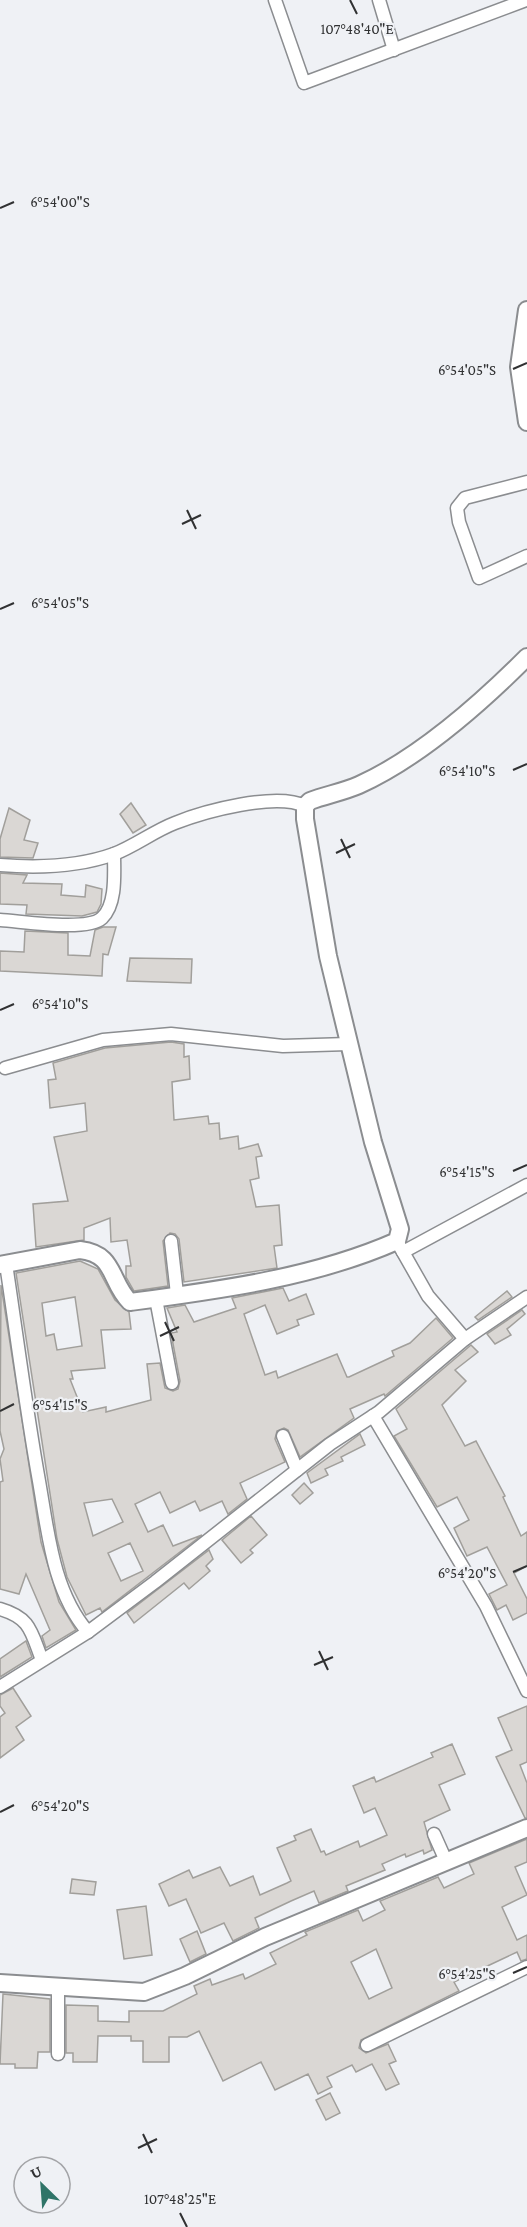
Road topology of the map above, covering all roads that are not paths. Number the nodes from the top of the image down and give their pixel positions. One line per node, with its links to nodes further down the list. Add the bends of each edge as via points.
1 (275, 0): 4 (street, via 304,83)
2 (379, 0): 4 (street)
3 (526, 0): 4 (street)
4 (394, 50)
5 (527, 310): 6 (street, via 519,366)
6 (527, 422)
7 (527, 482): 8 (street, via 465,498 457,508 479,578)
8 (527, 556)
9 (527, 657): 10 (street, via 480,700 388,770 359,785)
10 (302, 804): 11 (street, via 288,800 215,811 176,822); 14 (street, via 328,956)
11 (114, 854): 12 (street, via 45,867); 13 (street, via 114,880 107,911 98,921 84,925)
12 (0, 865)
13 (0, 920)
14 (348, 1044): 15 (street, via 283,1046 171,1034 103,1040); 18 (street, via 400,1229)
15 (4, 1068)
16 (527, 1185): 18 (street)
17 (171, 1241): 20 (street)
18 (400, 1246): 20 (street, via 216,1290); 23 (street, via 428,1296)
19 (3, 1264): 22 (street, via 93,1251 105,1259 121,1293 130,1302); 29 (street, via 53,1558 76,1619)
20 (177, 1294): 22 (street)
21 (527, 1297): 23 (street)
22 (156, 1299): 24 (street)
23 (465, 1339): 25 (street)
24 (172, 1383)
25 (373, 1416): 27 (street); 32 (street, via 486,1606)
26 (283, 1436): 27 (street)
27 (297, 1470): 29 (street)
28 (0, 1609): 30 (street, via 22,1617 27,1623)
29 (88, 1632): 30 (street)
30 (42, 1660): 31 (street)
31 (0, 1687)
32 (527, 1691)
33 (527, 1828): 35 (street)
34 (434, 1834): 35 (street)
35 (446, 1861): 38 (street, via 144,1992)
36 (527, 1967): 39 (street)
37 (0, 1983): 38 (street)
38 (58, 1988): 40 (street)
39 (367, 2045)
40 (58, 2054)

